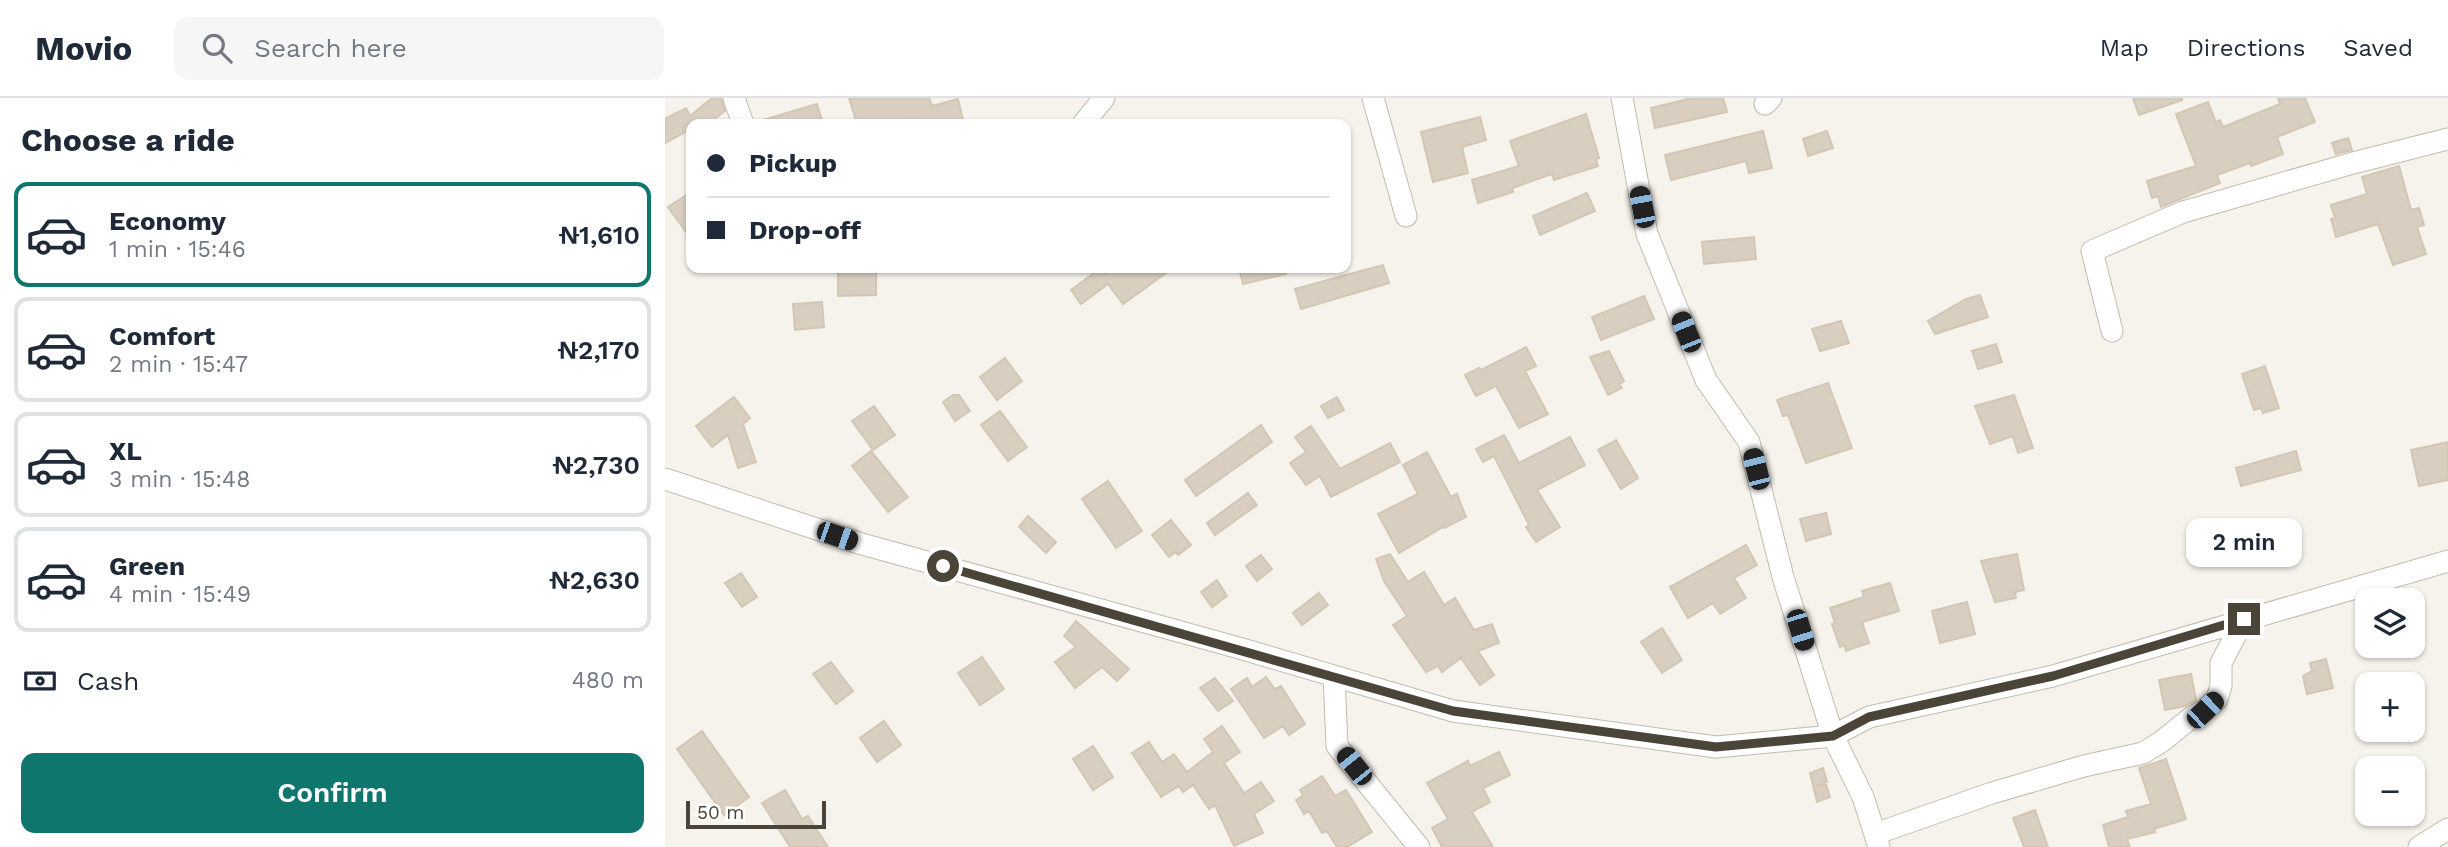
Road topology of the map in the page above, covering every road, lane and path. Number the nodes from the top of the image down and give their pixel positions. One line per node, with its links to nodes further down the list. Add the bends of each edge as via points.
1 (734, 98): 5 (street)
2 (1104, 98): 6 (street)
3 (1373, 98): 8 (street)
4 (1622, 98): 14 (street, via 1647,234 1706,380 1749,442 1783,577)
5 (741, 119)
6 (1087, 119)
7 (2448, 139): 9 (street, via 2183,212 2092,251)
8 (1406, 216)
9 (2112, 331)
10 (665, 479): 13 (street, via 862,544)
11 (2448, 561): 12 (street)
12 (2244, 619): 14 (street, via 2053,676 1869,717); 16 (street, via 2221,663 2217,699 2143,753 1992,793)
13 (1334, 676): 14 (street, via 1453,711 1716,747); 17 (street, via 1337,746)
14 (1833, 736): 16 (street, via 1863,797)
15 (2448, 828): 18 (street)
16 (1877, 841)
17 (1419, 847)
18 (2419, 847)

